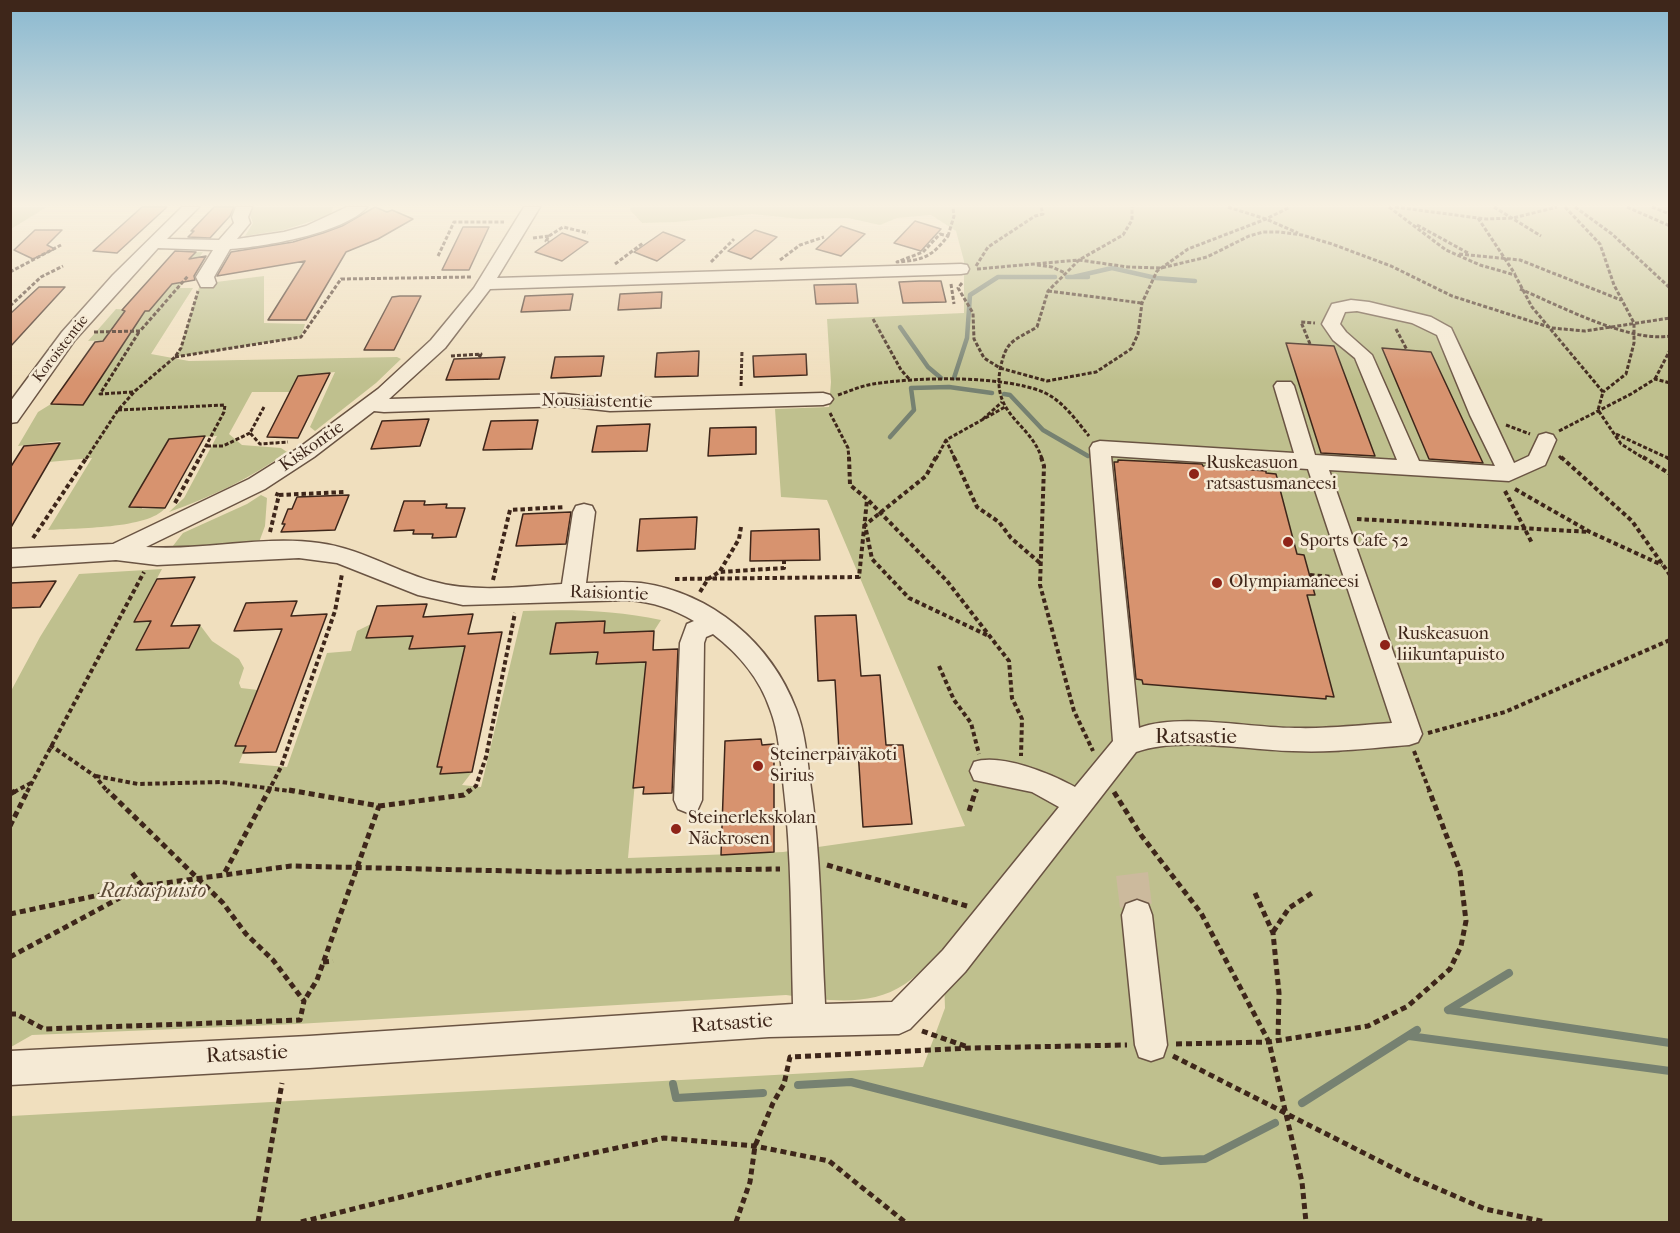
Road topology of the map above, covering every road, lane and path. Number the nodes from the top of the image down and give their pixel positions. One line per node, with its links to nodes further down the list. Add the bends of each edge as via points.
1 (24, 265): 24 (path)
2 (134, 265): 47 (street, Koroistentie)
3 (200, 265): 45 (path)
4 (210, 265): 31 (street)
5 (492, 265): 29 (street, Kiskontie)
6 (616, 265): 30 (path)
7 (708, 265): 28 (path)
8 (774, 265): 27 (path)
9 (967, 265): 23 (path)
10 (1032, 265): 11 (path); 23 (path); 25 (path)
11 (1036, 265)
12 (1111, 265): 22 (path)
13 (1166, 265): 22 (path)
14 (1174, 265): 22 (path)
15 (1387, 265): 43 (path, via 1461,300)
16 (1475, 265): 26 (path)
17 (1509, 265): 26 (path)
18 (1531, 265): 35 (path)
19 (1607, 265): 35 (path)
20 (1645, 265): 32 (path)
21 (63, 266): 38 (path, via 41,276)
22 (1161, 268): 36 (path)
23 (962, 269): 27 (street); 36 (path, via 958,288 973,314 974,339 984,358 1000,368 1047,381 1096,372 1131,349 1138,334); 37 (path)
24 (10, 272)
25 (1065, 273)
26 (1515, 275): 33 (path)
27 (762, 276): 28 (street)
28 (698, 278): 30 (street)
29 (481, 281): 30 (street); 52 (street, Kiskontie); 53 (path, via 341,279 301,338)
30 (599, 281)
31 (207, 283): 53 (path, via 200,284)
32 (1670, 288)
33 (1520, 289): 43 (path); 44 (path)
34 (1048, 291): 36 (path)
35 (1622, 301): 41 (path)
36 (1142, 303)
37 (954, 304)
38 (10, 306)
39 (1670, 318): 41 (path)
40 (873, 319): 56 (path, via 901,370)
41 (1634, 323): 44 (path); 46 (path)
42 (1331, 324): 49 (path, via 1302,322); 69 (street, via 1338,308 1346,305 1417,317 1434,324 1450,341); 81 (street, via 1339,336 1363,355)
43 (1548, 327): 44 (path, via 1585,331); 60 (path)
44 (1612, 327): 46 (path)
45 (140, 331): 47 (path); 59 (path, via 100,394)
46 (1633, 331): 48 (path, via 1658,338); 60 (path, via 1626,374)
47 (73, 332): 70 (street, Koroistentie)
48 (1670, 336)
49 (1310, 344)
50 (1670, 350): 55 (path)
51 (742, 351): 63 (path)
52 (426, 356): 54 (path, via 481,354); 64 (street, Kiskontie)
53 (175, 357): 59 (path)
54 (479, 358)
55 (1655, 379): 57 (path); 68 (path, via 1636,394)
56 (912, 381): 61 (path, via 873,384); 77 (path, via 998,382 1044,393 1067,410)
57 (1670, 383)
58 (1284, 386): 80 (street)
59 (135, 391): 67 (path)
60 (1603, 392): 68 (path)
61 (823, 399): 63 (street, Nousiaistentie); 87 (path, via 848,448 850,485)
62 (1002, 401): 71 (path)
63 (740, 402): 64 (street, Nousiaistentie)
64 (372, 404): 78 (street, Kiskontie)
65 (264, 407): 72 (path)
66 (1005, 407): 71 (path)
67 (118, 410): 76 (path, via 225,405); 100 (path)
68 (1598, 410): 73 (path); 75 (path)
69 (1480, 416): 75 (path); 83 (street)
70 (10, 417)
71 (981, 422): 74 (path)
72 (250, 432): 76 (path, via 223,446); 78 (path, via 260,444 287,442)
73 (1614, 433): 79 (path); 82 (path, via 1621,444)
74 (946, 440): 90 (path, via 926,476); 102 (path, via 977,507 999,522)
75 (1546, 440): 83 (street, via 1538,460); 103 (path, via 1632,520)
76 (206, 446): 88 (path)
77 (1100, 448): 80 (street); 118 (street)
78 (307, 452): 84 (street, Kiskontie)
79 (1670, 459)
80 (1312, 462): 81 (street); 91 (street)
81 (1411, 468): 83 (street)
82 (1670, 474)
83 (1507, 482): 94 (path); 95 (path)
84 (257, 484): 86 (path); 98 (street, Kiskontie)
85 (345, 492): 86 (path)
86 (279, 495): 97 (path)
87 (867, 499): 90 (path); 92 (path)
88 (171, 508)
89 (584, 512): 109 (street); 110 (path, via 574,507 510,510)
90 (880, 513): 92 (path); 114 (path, via 947,581)
91 (1335, 518): 94 (path); 117 (street)
92 (865, 525): 108 (path, via 859,577); 114 (path, via 872,560 909,598)
93 (741, 527): 105 (path, via 739,539)
94 (1523, 528): 95 (path); 96 (path)
95 (1590, 532): 103 (path)
96 (1532, 543)
97 (268, 550): 99 (street, Raisiontie); 110 (street, Raisiontie, via 320,551 347,557 436,593)
98 (116, 552): 99 (street, Raisiontie); 100 (street, Kiskontie)
99 (153, 556): 119 (path)
100 (17, 558)
101 (784, 561): 105 (path, via 784,568)
102 (1040, 564)
103 (1664, 566): 106 (path)
104 (343, 570): 124 (path, via 335,611 281,766)
105 (719, 572): 108 (path)
106 (1670, 575)
107 (673, 579): 108 (path)
108 (708, 579): 112 (path)
109 (573, 592): 110 (street, Raisiontie); 112 (street, Raisiontie, via 648,593)
110 (490, 595)
111 (516, 605): 128 (path, via 486,757 476,786 464,795)
112 (690, 608): 113 (street, Raisiontie)
113 (714, 623): 126 (street, via 696,631 692,643); 131 (street, Raisiontie, via 755,658 783,709 798,789)
114 (993, 638): 122 (path, via 1009,661 1012,698 1022,718 1020,766)
115 (1670, 640): 117 (path, via 1505,712 1439,732)
116 (939, 666): 120 (path, via 954,700 971,723)
117 (1409, 734): 118 (street, Ratsastie, via 1296,740 1151,735); 150 (path, via 1460,871 1466,921 1461,946 1450,969 1408,1006 1368,1026)
118 (1127, 744): 127 (street)
119 (50, 745): 121 (path); 123 (path)
120 (984, 771): 122 (street); 129 (path)
121 (95, 776): 124 (path, via 138,784 221,782); 135 (path, via 114,801)
122 (1037, 781): 127 (street)
123 (32, 782): 125 (path); 130 (path)
124 (269, 787): 128 (path); 134 (path)
125 (10, 796)
126 (688, 800)
127 (1079, 802): 140 (street)
128 (379, 806): 132 (path)
129 (969, 811)
130 (10, 826)
131 (804, 863): 132 (path, via 557,872); 140 (path); 149 (street, Raisiontie)
132 (357, 868): 134 (path, via 291,866); 145 (path)
133 (130, 870): 136 (path)
134 (224, 873): 135 (path)
135 (198, 878): 136 (path); 146 (path, via 273,960)
136 (142, 886): 139 (path); 143 (path)
137 (1255, 893): 142 (path)
138 (1312, 893): 142 (path, via 1289,908)
139 (10, 914)
140 (994, 914): 148 (street)
141 (1137, 915): 151 (street)
142 (1273, 933): 150 (path, via 1279,993)
143 (10, 957)
144 (333, 961): 145 (path)
145 (323, 962): 146 (path)
146 (304, 1001): 147 (path, via 300,1020 44,1029)
147 (10, 1014)
148 (899, 1018): 149 (street, Ratsastie); 152 (path, via 924,1032)
149 (810, 1020): 153 (street, Ratsastie)
150 (1278, 1040): 151 (path)
151 (1150, 1045): 152 (path); 160 (path, via 1411,1177 1485,1209)
152 (972, 1048): 155 (path, via 790,1057 784,1084)
153 (10, 1068)
154 (282, 1083): 156 (path)
155 (755, 1146): 157 (path, via 664,1138 489,1175); 158 (path, via 750,1182); 159 (path, via 829,1161)
156 (258, 1222)
157 (301, 1222)
158 (736, 1222)
159 (905, 1222)
160 (1546, 1222)

